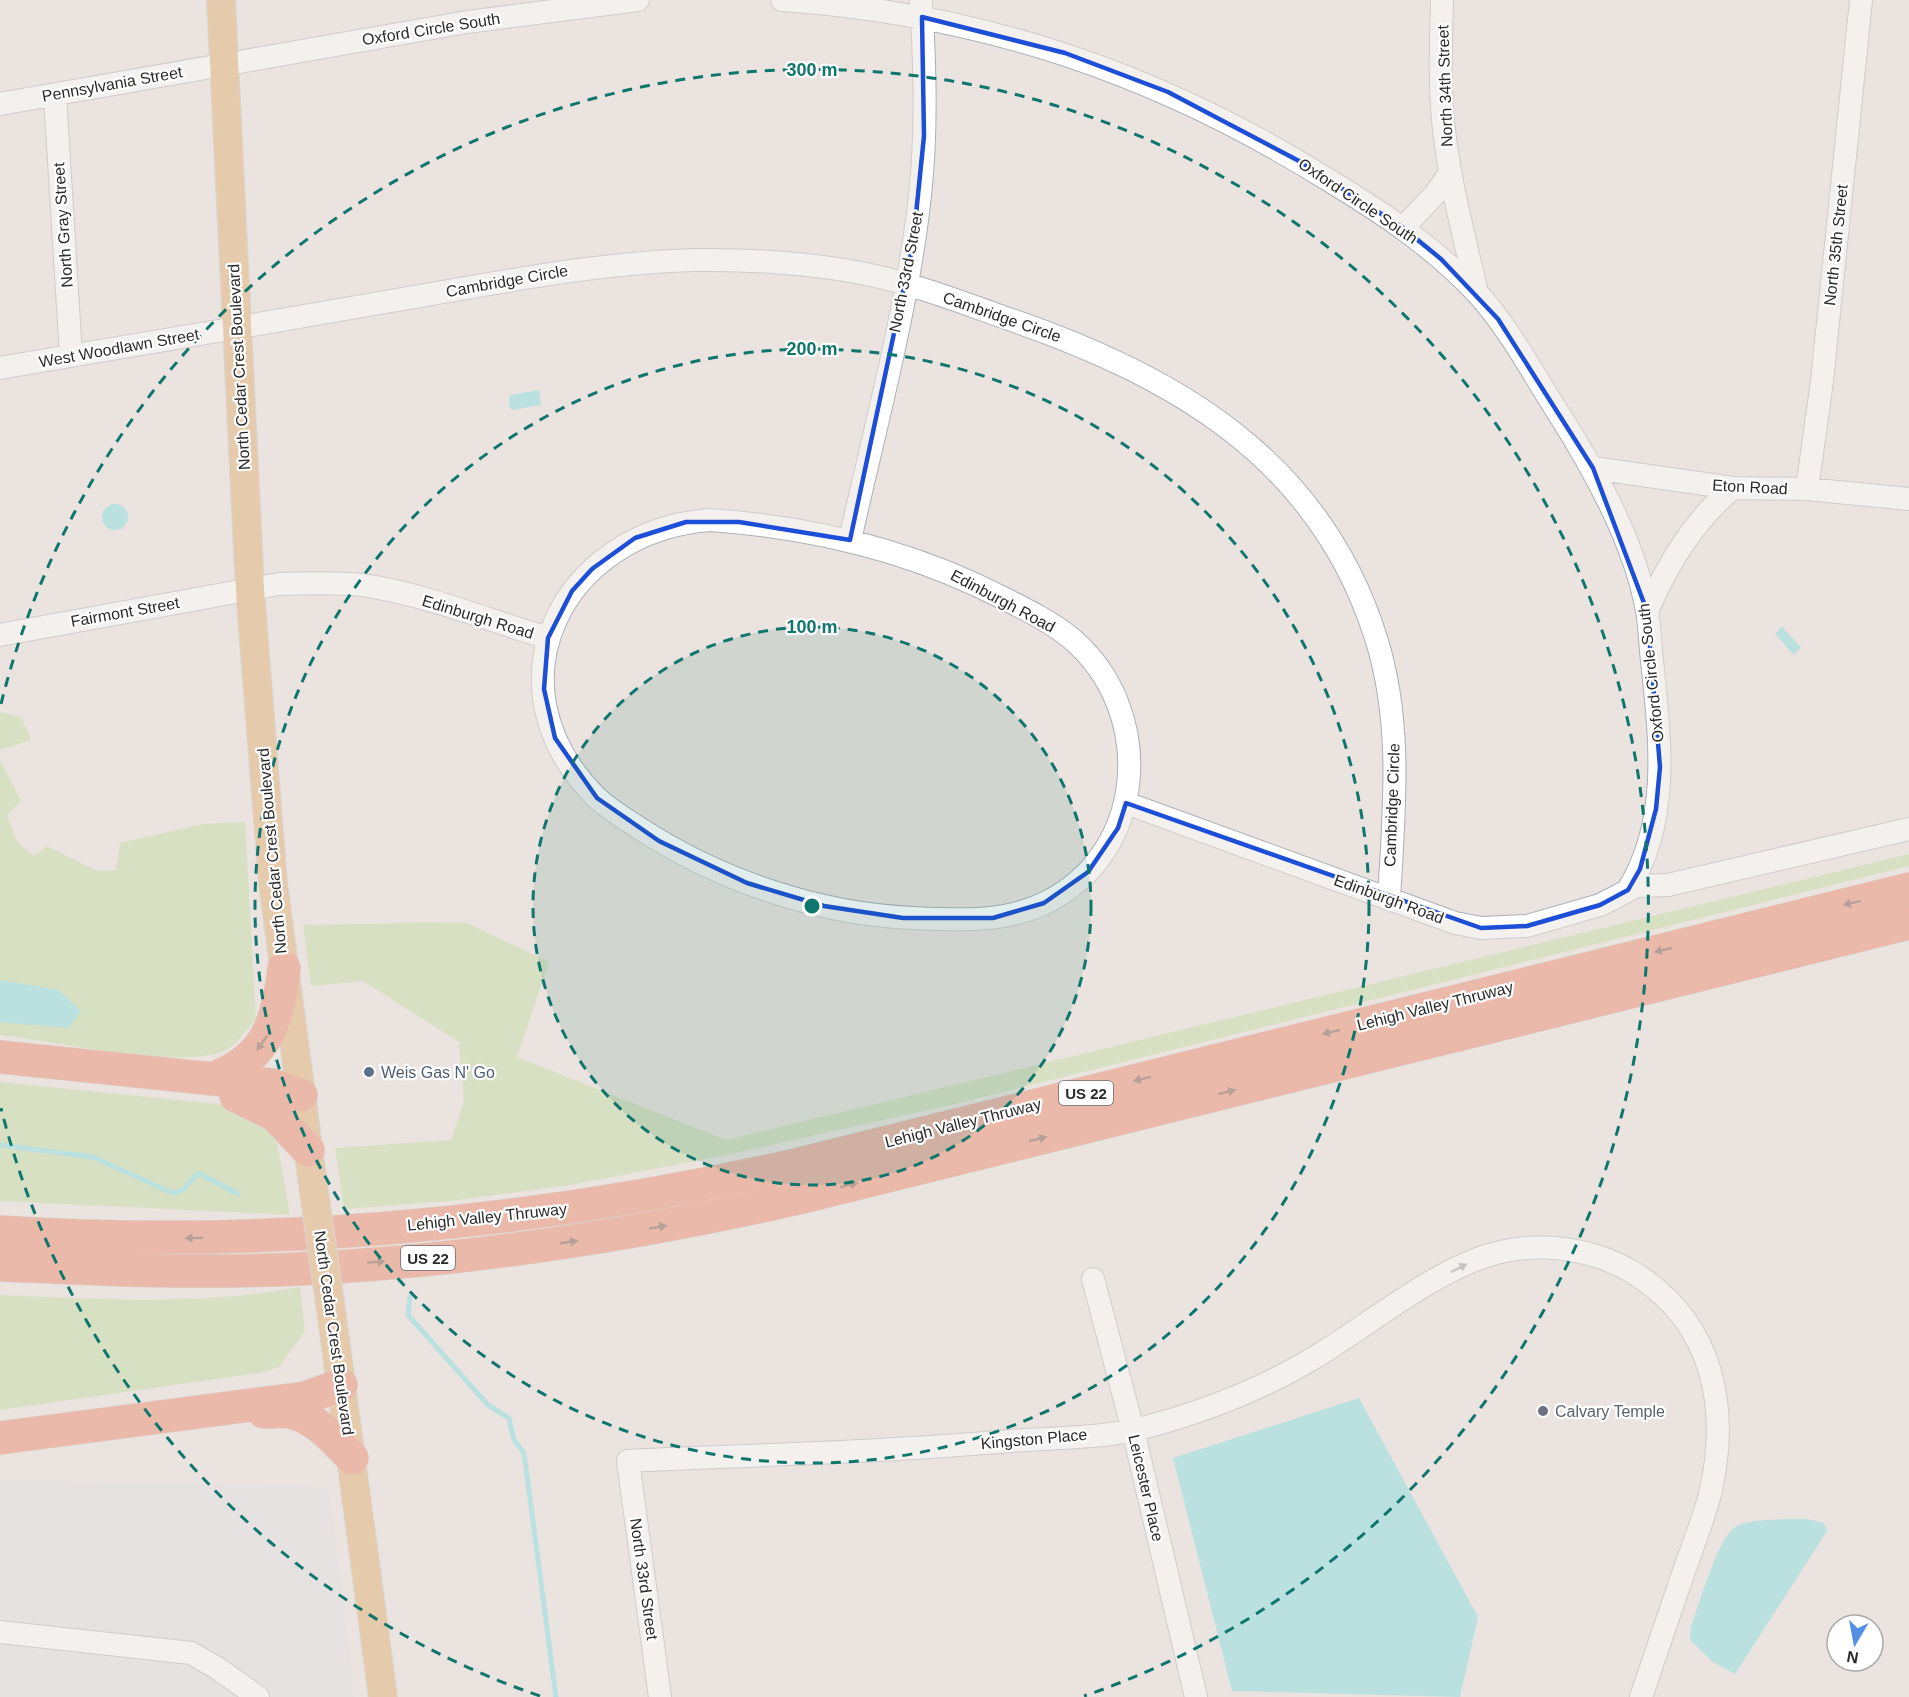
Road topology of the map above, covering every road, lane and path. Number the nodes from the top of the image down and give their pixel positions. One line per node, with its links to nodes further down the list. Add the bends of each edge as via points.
1 (221, 0): 7 (main road, North Cedar Crest Boulevard)
2 (638, 0): 7 (street, Oxford Circle South, via 467,22)
3 (782, 0): 6 (street, Oxford Circle South)
4 (1442, 0): 10 (street, North 34th Street, via 1444,128)
5 (1861, 0): 19 (street, North 35th Street, via 1822,381)
6 (922, 8): 11 (street, Oxford Circle South, via 1065,53 1168,92 1299,161); 12 (street, North 33rd Street, via 924,136 920,195)
7 (224, 64): 8 (street, Pennsylvania Street); 14 (main road, North Cedar Crest Boulevard)
8 (55, 95): 9 (street, Pennsylvania Street); 15 (street, North Gray Street)
9 (0, 104)
10 (1450, 172): 11 (street); 13 (street, North 34th Street)
11 (1403, 228): 13 (street, Oxford Circle South)
12 (906, 283): 14 (street, Cambridge Circle, via 759,262 639,262); 21 (street, North 33rd Street); 30 (street, Cambridge Circle, via 1063,338 1141,372 1214,418 1296,489 1349,570 1377,641 1388,684 1396,771)
13 (1477, 293): 17 (street, Oxford Circle South, via 1498,319)
14 (237, 328): 15 (street, West Woodlawn Street); 22 (main road, North Cedar Crest Boulevard)
15 (71, 356): 16 (street, West Woodlawn Street)
16 (0, 368)
17 (1593, 468): 18 (street, Eton Road); 23 (street, Oxford Circle South, via 1627,548)
18 (1733, 488): 19 (street, Eton Road); 23 (street, via 1709,508 1665,570)
19 (1807, 489): 20 (street, Eton Road)
20 (1909, 499)
21 (850, 540): 25 (street, Edinburgh Road, via 730,522 686,522 663,527 635,538 592,568 572,591); 26 (street, Edinburgh Road, via 939,568 982,587 1069,636 1086,652 1115,695 1125,723 1131,768)
22 (250, 590): 24 (street, Fairmont Street); 25 (street, Edinburgh Road, via 321,582 363,585); 32 (main road, North Cedar Crest Boulevard, via 273,883)
23 (1647, 611): 29 (street, Oxford Circle South, via 1660,767 1649,840)
24 (0, 634)
25 (548, 638): 26 (street, via 544,688 549,716 566,758 597,798 659,841 785,895 824,906 903,918 983,918 1019,913 1052,899 1088,872 1113,836)
26 (1126, 803): 30 (street, Edinburgh Road)
27 (1909, 829): 29 (street, Edinburgh Road, via 1668,885)
28 (1909, 889): 38 (highway, Lehigh Valley Thruway / US 22, one-way to 38, via 795,1165 650,1195 526,1215 320,1233 186,1238)
29 (1629, 890): 30 (street, Edinburgh Road, via 1600,905 1527,926 1501,929 1455,923)
30 (1389, 898)
31 (1909, 923): 40 (highway, Lehigh Valley Thruway / US 22, one-way to 31, via 322,1266 472,1254 601,1237 736,1212)
32 (284, 968): 35 (highway, one-way to 35, via 279,1005 262,1044 235,1069); 36 (main road, North Cedar Crest Boulevard)
33 (0, 1058): 35 (highway)
34 (0, 1072): 35 (highway)
35 (224, 1087): 36 (highway, via 271,1099); 37 (highway, via 275,1115)
36 (301, 1095): 37 (main road, North Cedar Crest Boulevard)
37 (308, 1150): 43 (main road, North Cedar Crest Boulevard, bridge)
38 (0, 1233)
39 (0, 1265): 40 (highway, Lehigh Valley Thruway / US 22)
40 (186, 1271): 42 (highway, via 48,1283)
41 (1094, 1279): 46 (street, Leicester Place)
42 (0, 1280)
43 (342, 1385): 44 (highway, via 305,1398); 45 (highway, via 303,1382); 48 (main road, North Cedar Crest Boulevard)
44 (188, 1413): 47 (highway); 48 (highway, via 290,1412 320,1429)
45 (0, 1423)
46 (1133, 1430): 49 (street, Kingston Place, via 985,1443); 54 (street, Leicester Place); 55 (street, Kingston Place, one-way to 55, via 1207,1408 1259,1387 1317,1356 1460,1267 1488,1256 1518,1249 1567,1249 1617,1263 1655,1288 1694,1332 1715,1386 1718,1416 1709,1497)
47 (0, 1438)
48 (352, 1458): 52 (main road, North Cedar Crest Boulevard)
49 (628, 1461): 53 (street, North 33rd Street)
50 (0, 1632): 51 (street, via 190,1653)
51 (258, 1697)
52 (383, 1697)
53 (660, 1697)
54 (1196, 1697)
55 (1641, 1697)

